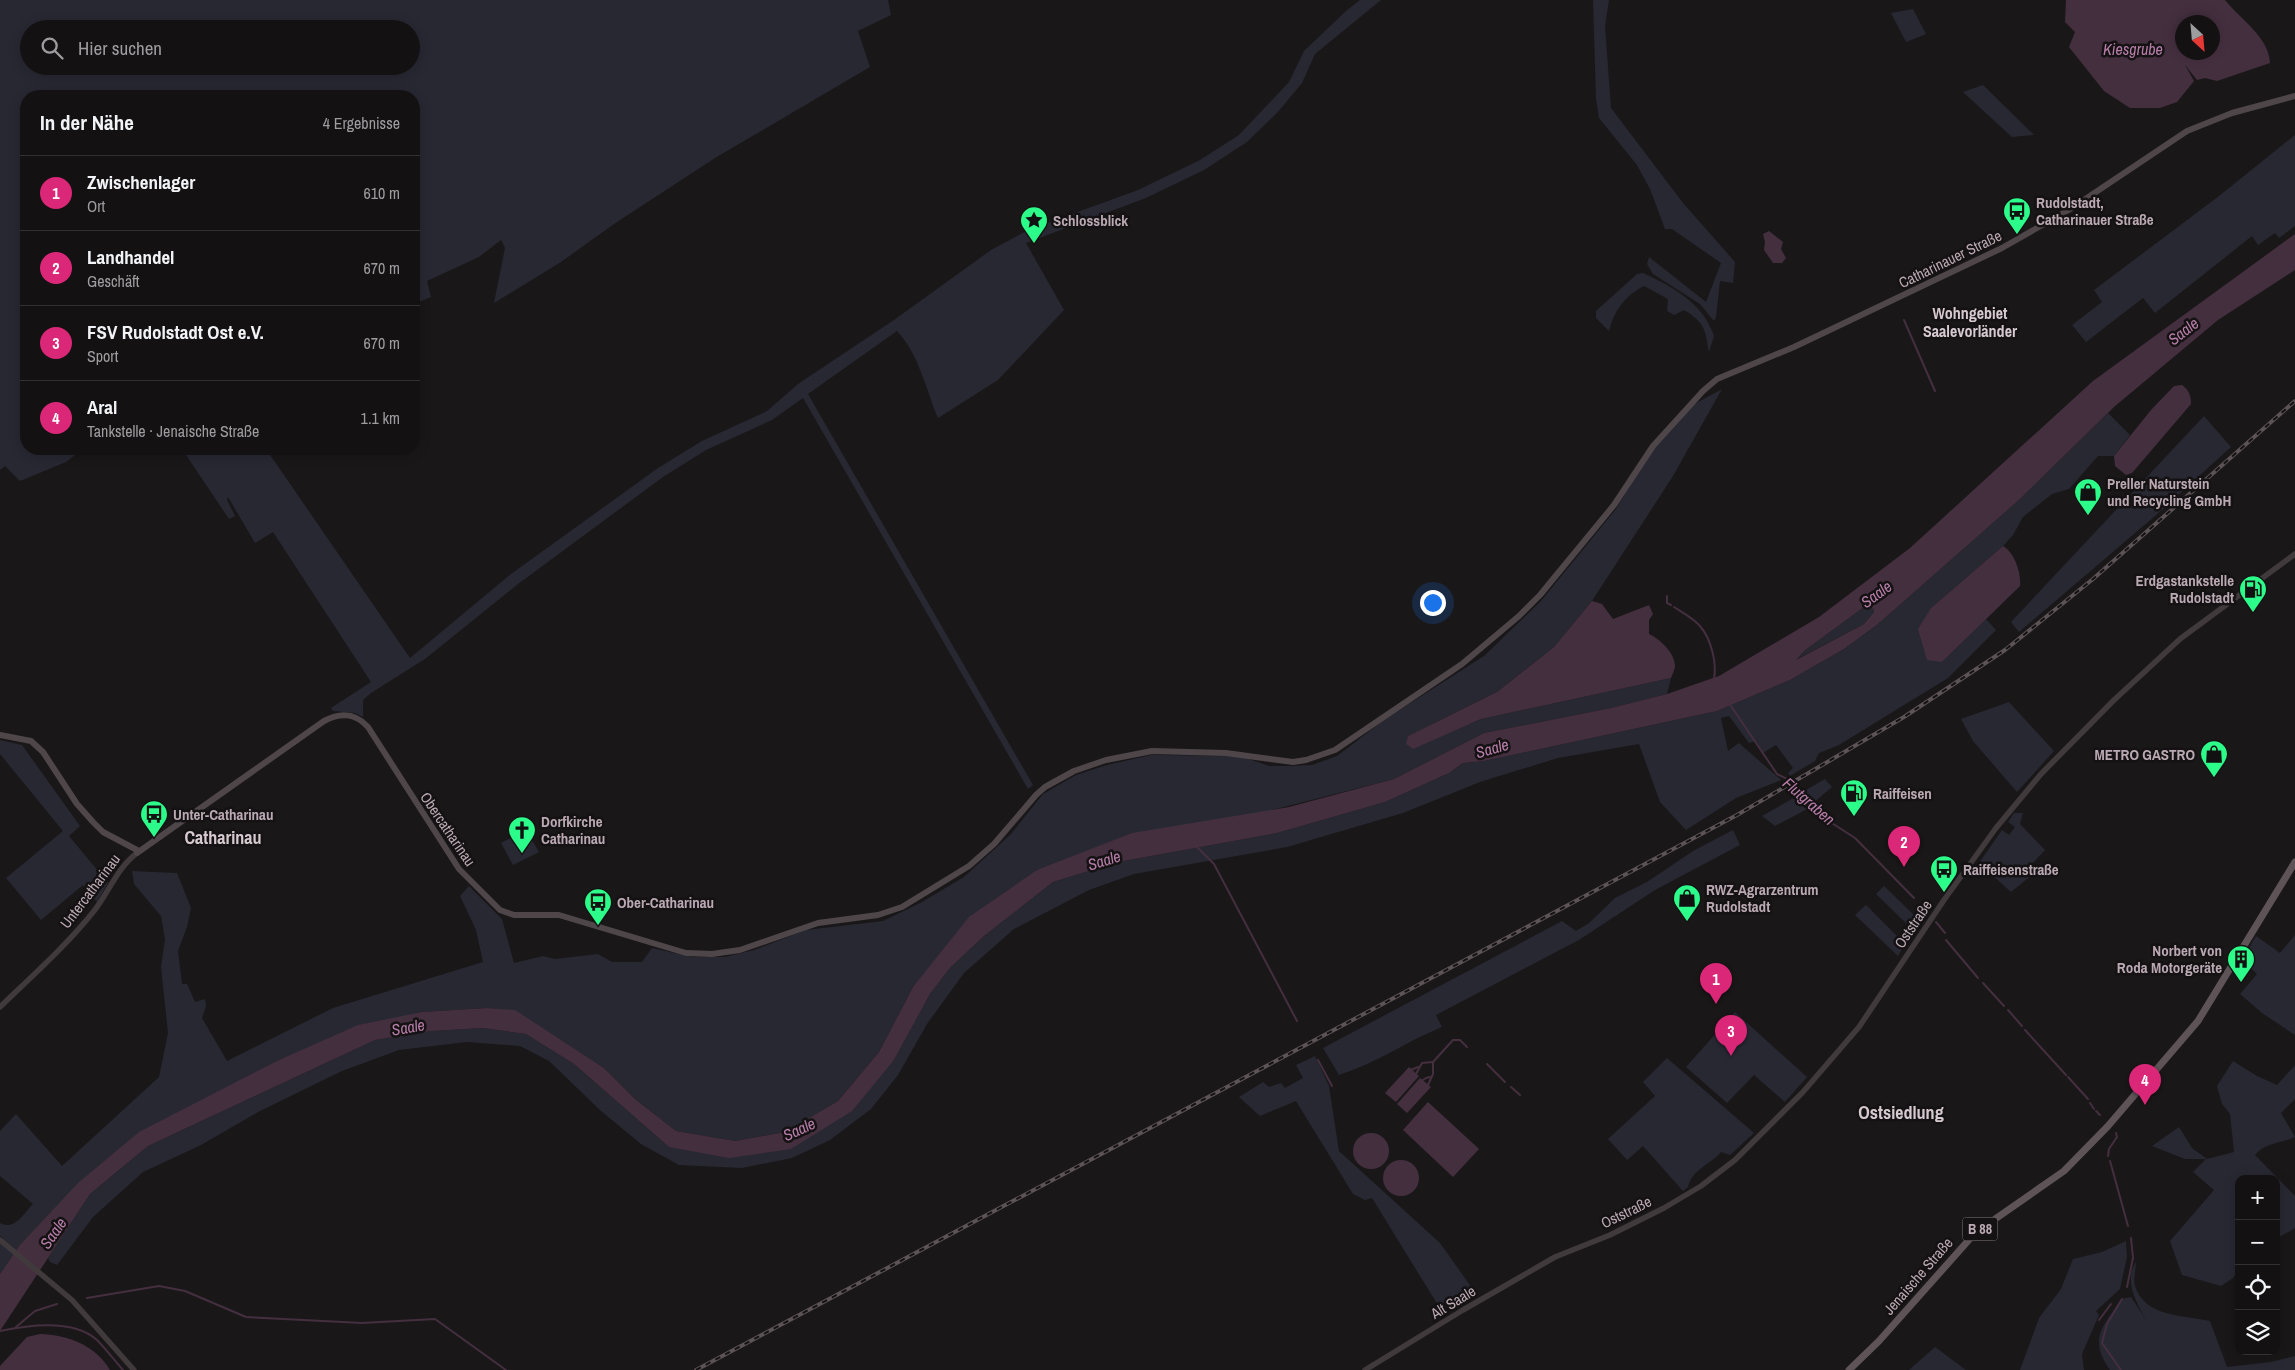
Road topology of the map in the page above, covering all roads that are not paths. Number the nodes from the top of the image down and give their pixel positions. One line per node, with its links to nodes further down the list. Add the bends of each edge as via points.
1 (2295, 96): 7 (main road, Catharinauer Straße, via 2232,113 2187,131 2072,208 2002,248 1710,384 1653,446 1614,505 1540,595 1462,664 1335,750 1293,762 1226,753 1152,751 1106,760 1074,771 1045,787 975,861 902,907 878,915 818,923 740,950)
2 (2295, 554): 10 (street, Oststraße, via 2180,639 2041,774 1996,828 1944,900 1862,1023 1803,1092 1749,1148 1707,1182 1664,1208)
3 (332, 717): 5 (main road, Untercatharinau); 7 (main road, Obercatharinau, via 349,715 368,727 459,869 500,910 514,915 559,915)
4 (0, 735): 5 (main road, via 31,741 43,752 92,822)
5 (137, 853): 8 (street, Untercatharinau, via 123,866 75,933)
6 (2295, 862): 13 (main road, Jenaische Straße / B 88, via 2198,1021 2088,1149 2059,1176 1975,1233)
7 (686, 953)
8 (0, 1007)
9 (0, 1240): 11 (street, via 72,1300)
10 (1555, 1257): 12 (street, Alt Saale)
11 (134, 1370)
12 (1365, 1370)
13 (1849, 1370)

